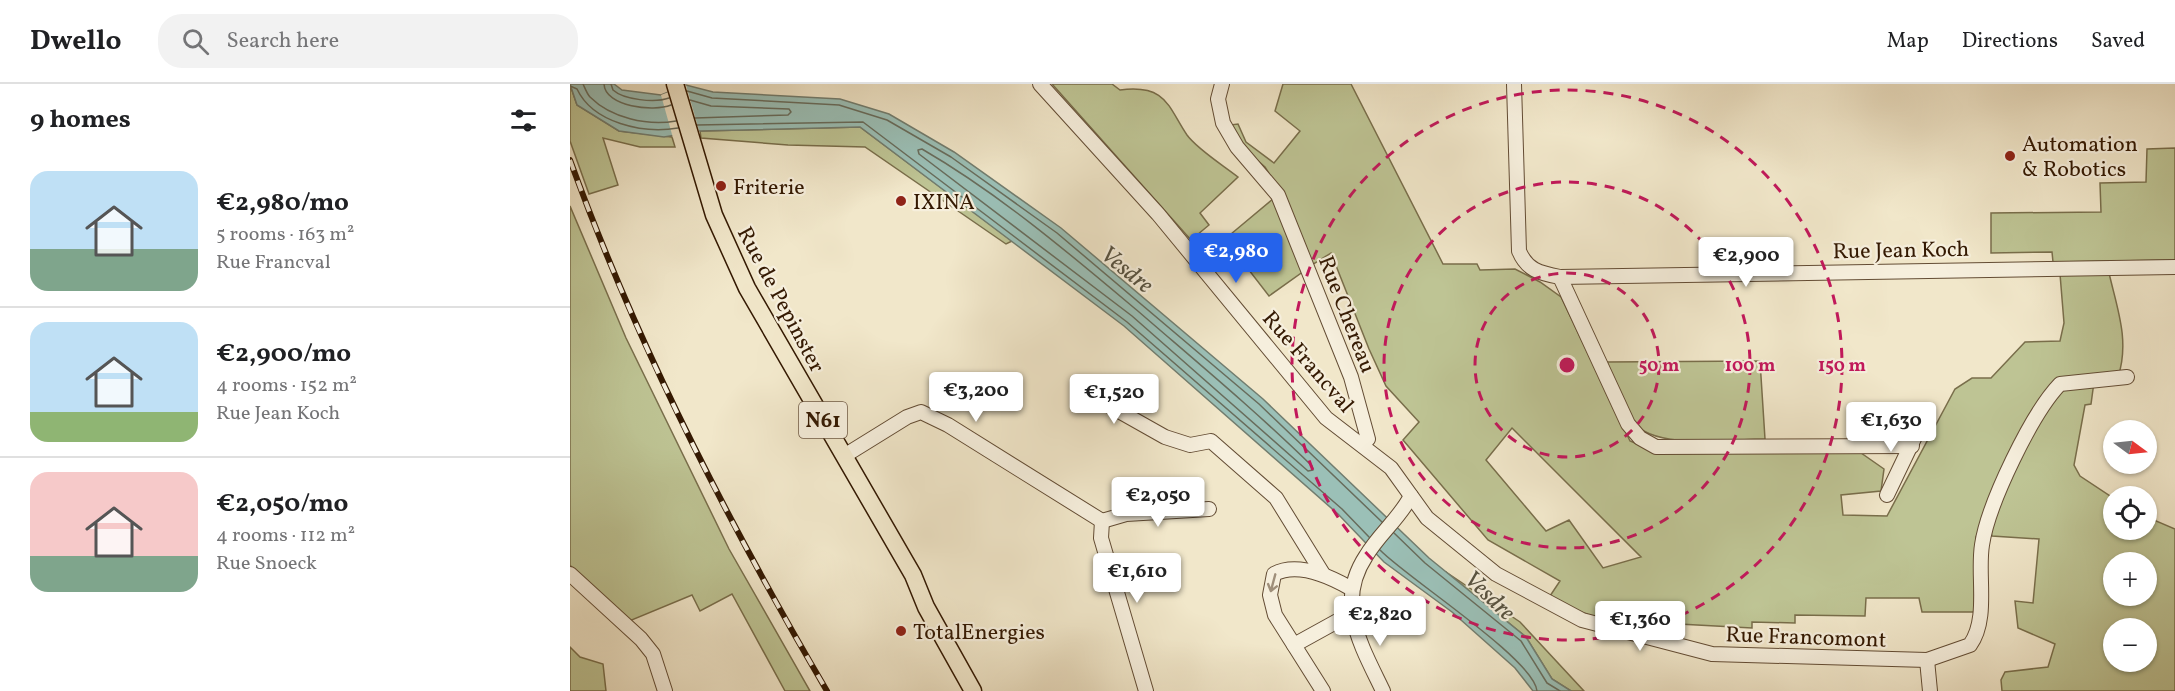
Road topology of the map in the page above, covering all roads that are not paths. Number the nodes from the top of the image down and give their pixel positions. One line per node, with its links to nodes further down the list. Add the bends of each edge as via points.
1 (675, 84): 12 (main road, Rue de Pepinster / N61, via 714,215 747,288)
2 (1040, 84): 14 (street, Rue Francval, via 1158,213 1326,418 1391,468)
3 (1222, 84): 10 (street, Rue Chereau, via 1218,99 1223,123 1237,147 1278,195 1351,377)
4 (1514, 84): 6 (street, Rue Jean Koch, via 1519,250 1529,268)
5 (2175, 267): 6 (street, Rue Jean Koch)
6 (1560, 277): 11 (street, via 1628,424 1640,438 1656,447)
7 (2127, 377): 22 (street, Rue Francomont, via 2060,384 2045,400 1987,524 1974,639 1960,650)
8 (1078, 388): 18 (street, via 1165,437 1190,445 1211,441 1276,498)
9 (1922, 424): 11 (street)
10 (1368, 439)
11 (1912, 446): 13 (street)
12 (844, 456): 16 (street, via 921,412); 24 (main road, Rue de Pepinster / N61, via 913,575 926,607)
13 (1887, 495)
14 (1408, 502): 19 (street, via 1366,555); 22 (street, Rue Francomont, via 1496,574 1582,620 1712,654)
15 (1209, 509): 16 (street, via 1126,514)
16 (1102, 521): 25 (street, via 1101,538)
17 (570, 574): 23 (street, via 653,654)
18 (1323, 574): 19 (street); 21 (street, one-way to 21, via 1282,570 1274,574 1270,595 1275,615)
19 (1350, 588): 20 (street)
20 (1352, 613): 21 (street); 27 (street)
21 (1294, 645): 26 (street)
22 (1927, 660): 28 (street)
23 (665, 691)
24 (973, 691)
25 (1146, 691)
26 (1323, 691)
27 (1383, 691)
28 (1930, 691)

